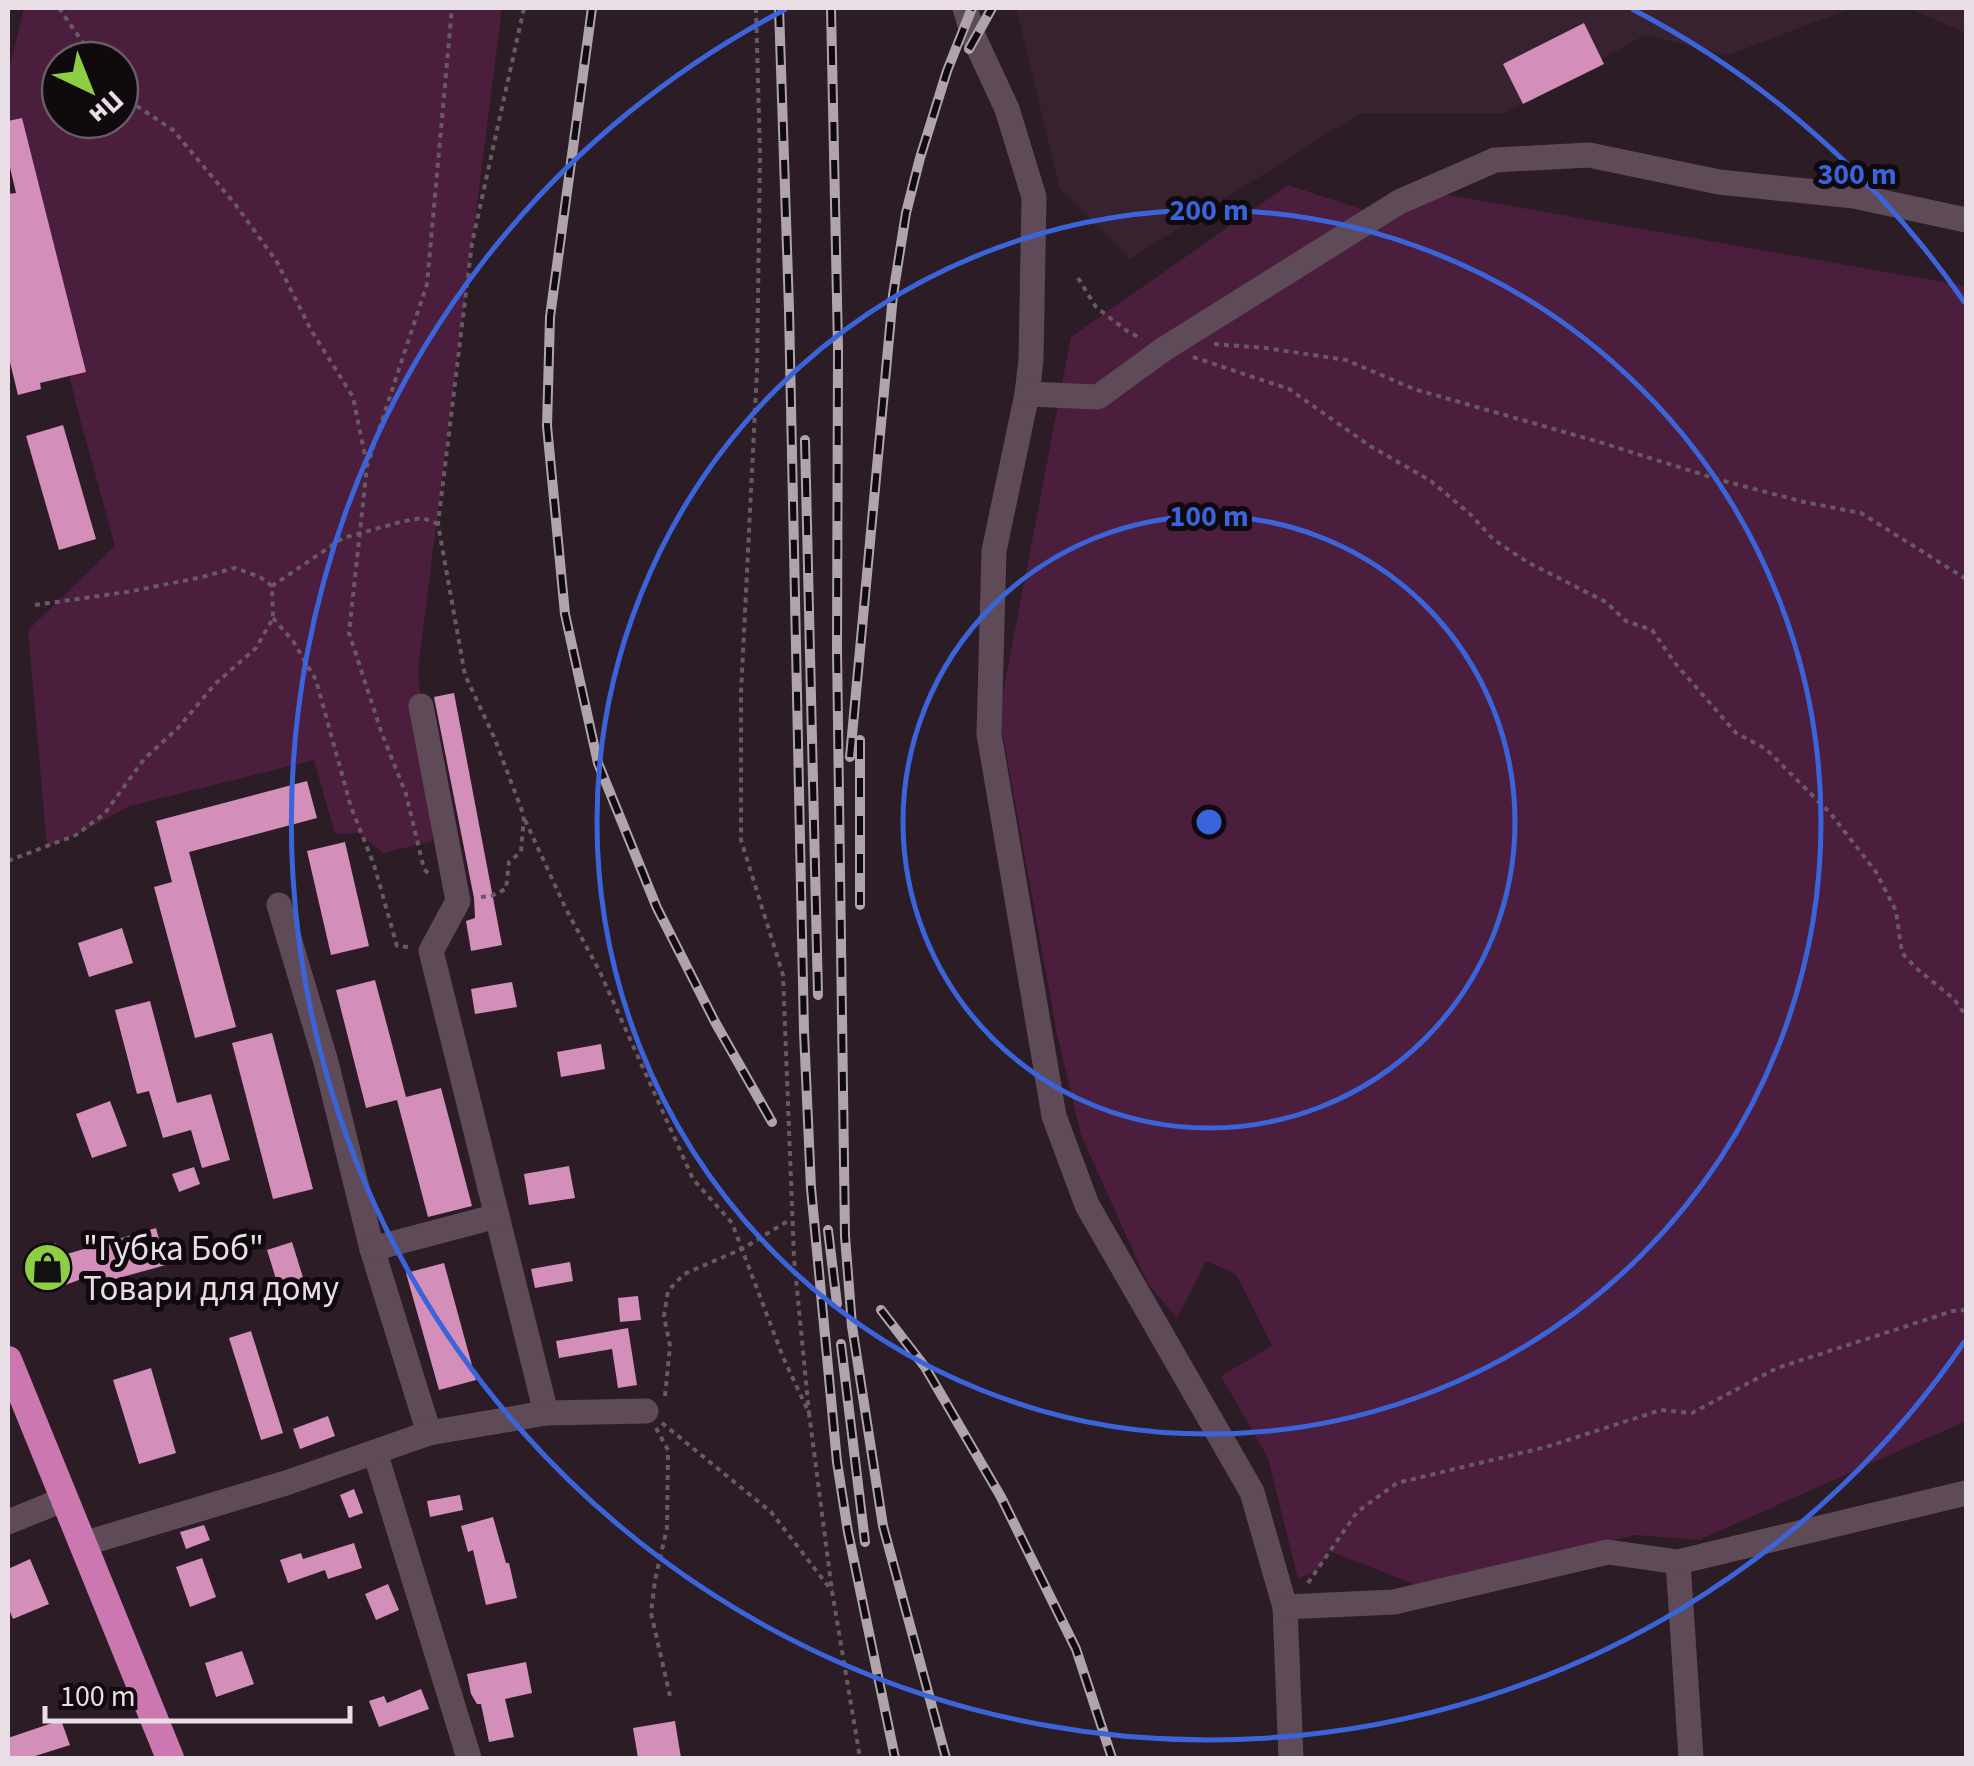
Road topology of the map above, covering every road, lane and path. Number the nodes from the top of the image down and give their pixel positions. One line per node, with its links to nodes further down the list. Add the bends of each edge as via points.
1 (59, 8): 6 (path)
2 (452, 8): 13 (path, via 427,284)
3 (524, 8): 14 (path, via 472,243)
4 (756, 8): 28 (path, via 757,370 741,693 741,840 783,975)
5 (965, 8): 12 (street, via 1034,197)
6 (81, 40)
7 (140, 108): 13 (path, via 173,130 277,262 353,397)
8 (1966, 220): 11 (street, via 1588,155 1495,160 1399,202)
9 (1078, 278): 11 (path, via 1096,307)
10 (1204, 344): 16 (path, via 1346,360 1414,389 1720,480 1861,513)
11 (1164, 349): 12 (street, via 1098,397); 26 (path, via 1289,389 1432,481 1529,564 1652,630 1736,734 1766,749 1831,814 1876,872 1896,911 1902,953)
12 (1027, 394): 44 (street, via 994,552 989,734 1054,1116 1088,1205 1252,1492)
13 (367, 466): 15 (path)
14 (438, 524): 15 (path, via 423,518); 21 (path, via 465,675)
15 (360, 534): 17 (path, via 343,538); 23 (path, via 349,633 406,794 424,869)
16 (1966, 578)
17 (272, 586): 18 (path, via 234,568); 19 (path)
18 (35, 605)
19 (273, 618): 22 (path, via 256,648 144,759 105,813 76,835); 25 (path, via 316,680 397,946)
20 (421, 706): 23 (street)
21 (524, 816): 23 (path, via 506,889); 30 (path, via 692,1179 732,1224)
22 (8, 862)
23 (458, 901): 25 (street)
24 (278, 905): 29 (street)
25 (431, 951): 27 (street)
26 (1966, 1016)
27 (497, 1216): 29 (street); 35 (street)
28 (792, 1218): 30 (path); 34 (path)
29 (372, 1248): 36 (street)
30 (742, 1249): 33 (path, via 684,1274 668,1291 664,1400); 34 (path)
31 (1966, 1310): 44 (path, via 1776,1368 1692,1413 1661,1410 1546,1447 1397,1483 1357,1512)
32 (8, 1360): 39 (highway)
33 (646, 1411): 35 (street); 43 (path, via 771,1512); 45 (path, via 668,1450 667,1528 651,1613)
34 (809, 1413): 43 (path)
35 (546, 1414): 36 (street)
36 (430, 1433): 37 (street)
37 (374, 1452): 41 (street); 47 (street)
38 (1966, 1493): 42 (street)
39 (65, 1499): 40 (street); 41 (highway)
40 (8, 1522)
41 (84, 1544): 46 (highway)
42 (1678, 1562): 44 (street, via 1608,1552 1394,1602); 50 (street)
43 (832, 1591): 48 (path)
44 (1293, 1599): 49 (street)
45 (670, 1696)
46 (170, 1758)
47 (469, 1758)
48 (860, 1758)
49 (1291, 1758)
50 (1691, 1758)

